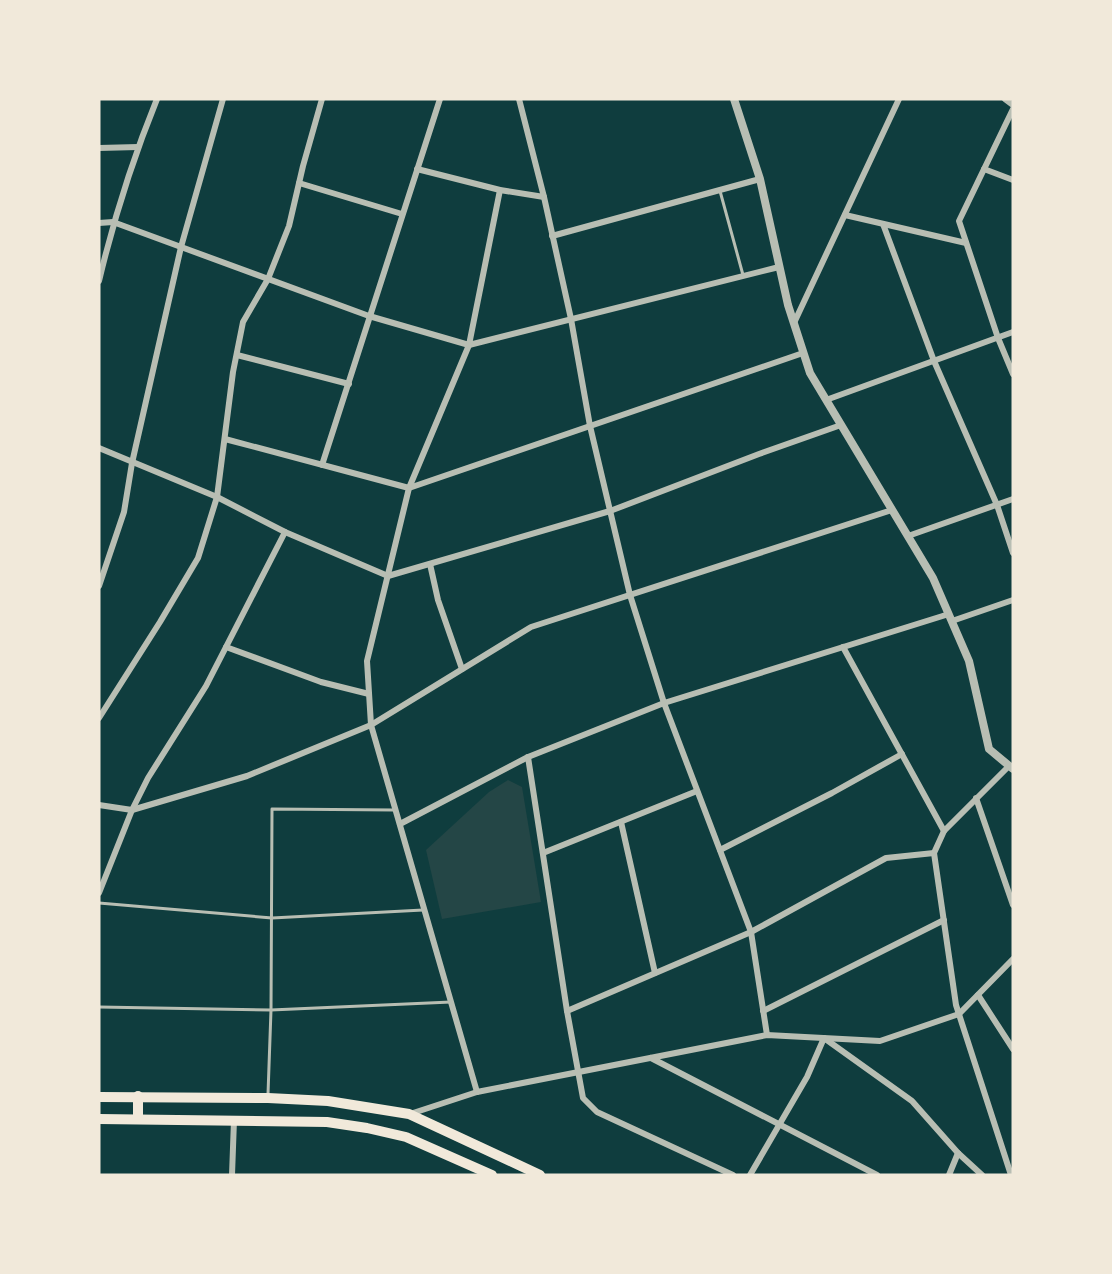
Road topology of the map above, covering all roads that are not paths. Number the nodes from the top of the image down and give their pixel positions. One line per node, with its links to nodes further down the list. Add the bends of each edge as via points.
1 (157, 99): 10 (street)
2 (223, 99): 27 (street)
3 (322, 99): 16 (street)
4 (440, 99): 12 (street)
5 (519, 99): 19 (street)
6 (734, 99): 14 (street)
7 (899, 99): 21 (street)
8 (1005, 99): 9 (street)
9 (1013, 107): 13 (street)
10 (138, 147): 11 (street); 22 (street)
11 (99, 148)
12 (417, 169): 17 (street); 20 (street)
13 (984, 169): 15 (street); 26 (street, via 959,221)
14 (760, 179): 18 (street); 28 (street)
15 (1013, 180)
16 (299, 183): 20 (street); 30 (street, via 289,226)
17 (500, 190): 19 (street); 37 (street)
18 (719, 190): 25 (street); 29 (lane)
19 (544, 197): 25 (street)
20 (402, 214): 32 (street)
21 (845, 215): 24 (street); 34 (street)
22 (113, 222): 23 (street); 27 (street); 31 (street)
23 (99, 223)
24 (883, 224): 26 (street); 40 (street)
25 (552, 236): 33 (street)
26 (966, 243): 36 (street)
27 (181, 247): 30 (street); 48 (street)
28 (779, 267): 29 (street); 34 (street)
29 (743, 276): 33 (street)
30 (268, 279): 32 (street); 39 (street, via 243,322)
31 (99, 281)
32 (369, 316): 37 (street); 42 (street)
33 (571, 320): 37 (street); 45 (street)
34 (794, 323): 38 (street)
35 (1013, 332): 36 (street)
36 (998, 339): 40 (street); 41 (street)
37 (469, 345): 50 (street)
38 (803, 353): 43 (street); 45 (street)
39 (237, 355): 42 (street); 46 (street)
40 (934, 362): 43 (street); 53 (street)
41 (1013, 374)
42 (349, 384): 49 (street)
43 (826, 400): 44 (street)
44 (841, 425): 54 (street); 55 (street)
45 (590, 426): 50 (street); 55 (street)
46 (225, 439): 49 (street); 51 (street)
47 (99, 448): 48 (street)
48 (132, 463): 51 (street); 61 (street, via 124,512)
49 (322, 465): 50 (street)
50 (409, 488): 60 (street)
51 (217, 497): 56 (street); 70 (street, via 198,558)
52 (1013, 499): 53 (street)
53 (997, 505): 57 (street); 58 (street)
54 (892, 510): 57 (street); 62 (street)
55 (610, 511): 59 (street); 62 (street)
56 (285, 532): 60 (street); 65 (street)
57 (908, 536): 64 (street, via 933,578)
58 (1013, 553)
59 (430, 564): 60 (street); 67 (street)
60 (388, 576): 68 (street, via 367,661)
61 (99, 586)
62 (630, 595): 67 (street, via 531,627); 69 (street)
63 (1013, 600): 64 (street)
64 (950, 618): 66 (street); 74 (street, via 969,661 989,749)
65 (226, 647): 68 (street, via 321,682); 78 (street)
66 (843, 647): 69 (street); 72 (street)
67 (462, 669): 71 (street)
68 (369, 694): 71 (street)
69 (664, 703): 73 (street); 75 (street)
70 (99, 718)
71 (372, 725): 78 (street, via 247,776); 79 (street)
72 (902, 754): 82 (street); 83 (street)
73 (528, 757): 81 (street); 84 (street)
74 (1011, 768): 76 (street)
75 (698, 791): 80 (street); 83 (street)
76 (976, 798): 82 (street); 88 (street)
77 (99, 805): 78 (street)
78 (132, 810): 86 (street)
79 (396, 810): 81 (street); 90 (lane, via 272,809)
80 (621, 822): 84 (street); 94 (street)
81 (400, 824): 89 (street)
82 (944, 831): 85 (street)
83 (720, 850): 92 (street)
84 (543, 853): 99 (street)
85 (934, 853): 91 (street); 92 (street, via 886,858)
86 (99, 893)
87 (99, 903): 90 (lane)
88 (1013, 905)
89 (424, 910): 90 (lane); 96 (street)
90 (272, 918): 98 (lane)
91 (944, 920): 100 (street); 101 (street)
92 (751, 933): 94 (street); 100 (street)
93 (1013, 959): 95 (street)
94 (655, 974): 99 (street)
95 (978, 995): 101 (street); 104 (street)
96 (451, 1002): 98 (lane); 107 (street)
97 (99, 1007): 98 (lane)
98 (271, 1010): 110 (lane)
99 (567, 1011): 106 (street)
100 (764, 1011): 102 (street)
101 (959, 1014): 103 (street, via 880,1041); 125 (street)
102 (767, 1035): 103 (street); 105 (street)
103 (824, 1038): 115 (street, via 807,1077); 116 (street, via 912,1101)
104 (1013, 1049)
105 (651, 1058): 106 (street); 115 (street)
106 (578, 1072): 107 (street); 120 (street, via 583,1098 597,1112)
107 (477, 1092): 111 (street)
108 (99, 1096): 109 (main road)
109 (138, 1096): 110 (main road); 113 (main road)
110 (267, 1098): 111 (main road, via 328,1101)
111 (409, 1114): 119 (main road)
112 (99, 1119): 113 (main road)
113 (138, 1119): 114 (main road)
114 (234, 1119): 117 (street); 118 (main road, via 327,1122 367,1128 406,1137)
115 (779, 1124): 121 (street); 122 (street)
116 (958, 1153): 123 (street); 124 (street)
117 (232, 1175)
118 (492, 1175)
119 (540, 1175)
120 (733, 1175)
121 (750, 1175)
122 (877, 1175)
123 (949, 1175)
124 (982, 1175)
125 (1011, 1175)

